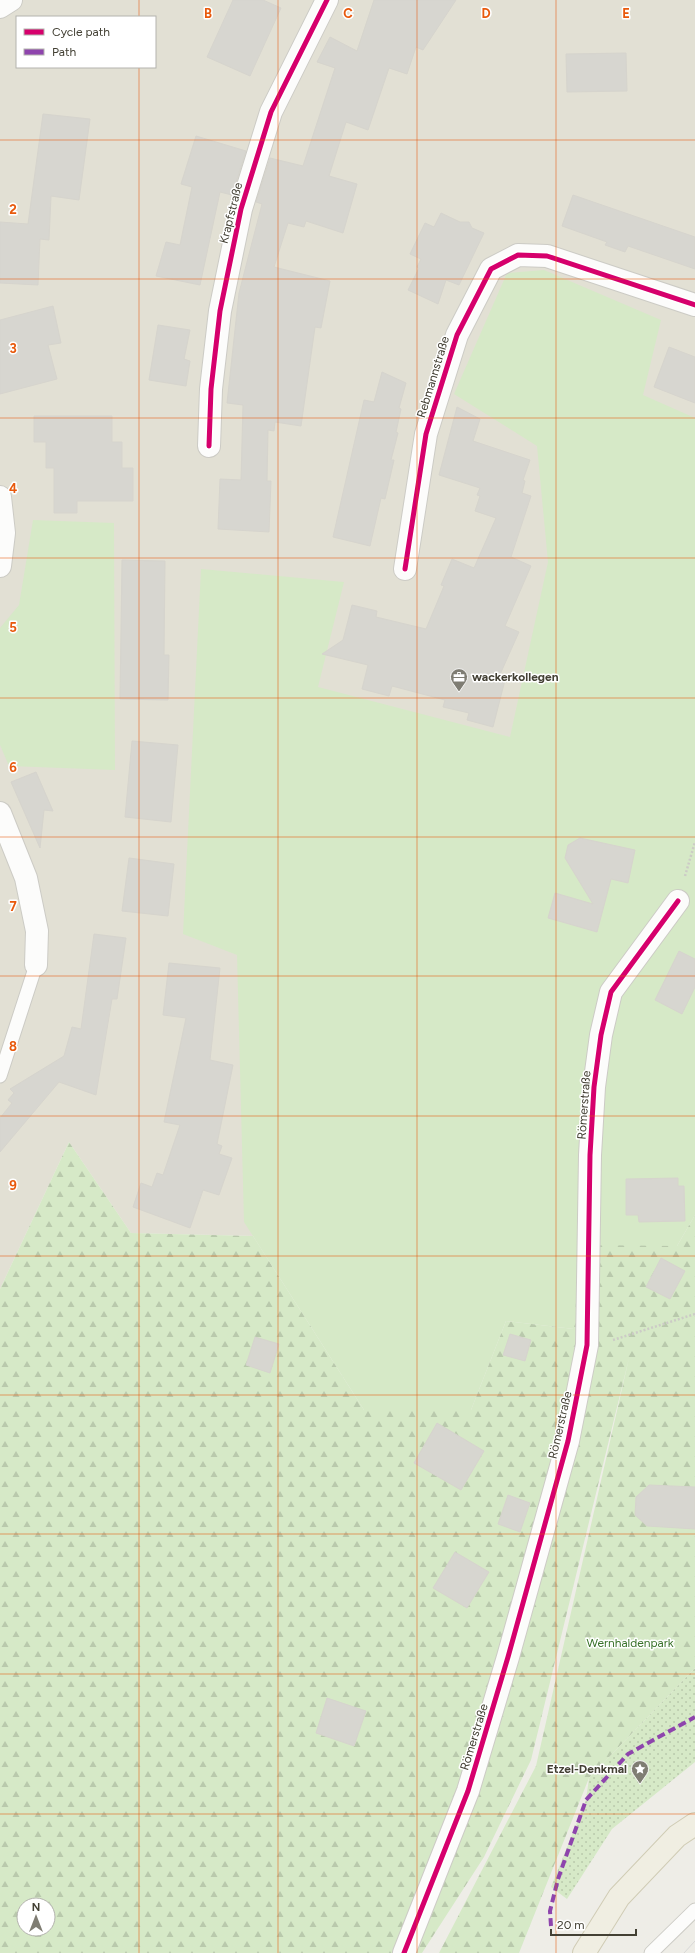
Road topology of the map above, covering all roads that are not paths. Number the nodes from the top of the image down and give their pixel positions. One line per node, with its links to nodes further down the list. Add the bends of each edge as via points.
1 (11, 0): 3 (street)
2 (328, 0): 5 (street, Krapfstraße, via 271,112 241,209 220,311 211,389)
3 (0, 7)
4 (695, 305): 8 (street, Rebmannstraße, via 547,256 518,255 491,269 457,335 426,434)
5 (209, 446)
6 (0, 497): 7 (street, via 4,533)
7 (0, 566)
8 (405, 569)
9 (0, 813): 11 (street, via 26,878 37,931)
10 (678, 901): 15 (street, Römerstraße, via 611,992 600,1035 594,1087 590,1155 587,1345 568,1441 468,1791)
11 (36, 965): 12 (lane)
12 (0, 1076)
13 (695, 1824): 16 (main road, via 677,1836 619,1897)
14 (695, 1910): 17 (lane)
15 (404, 1953)
16 (584, 1953)
17 (651, 1953)

